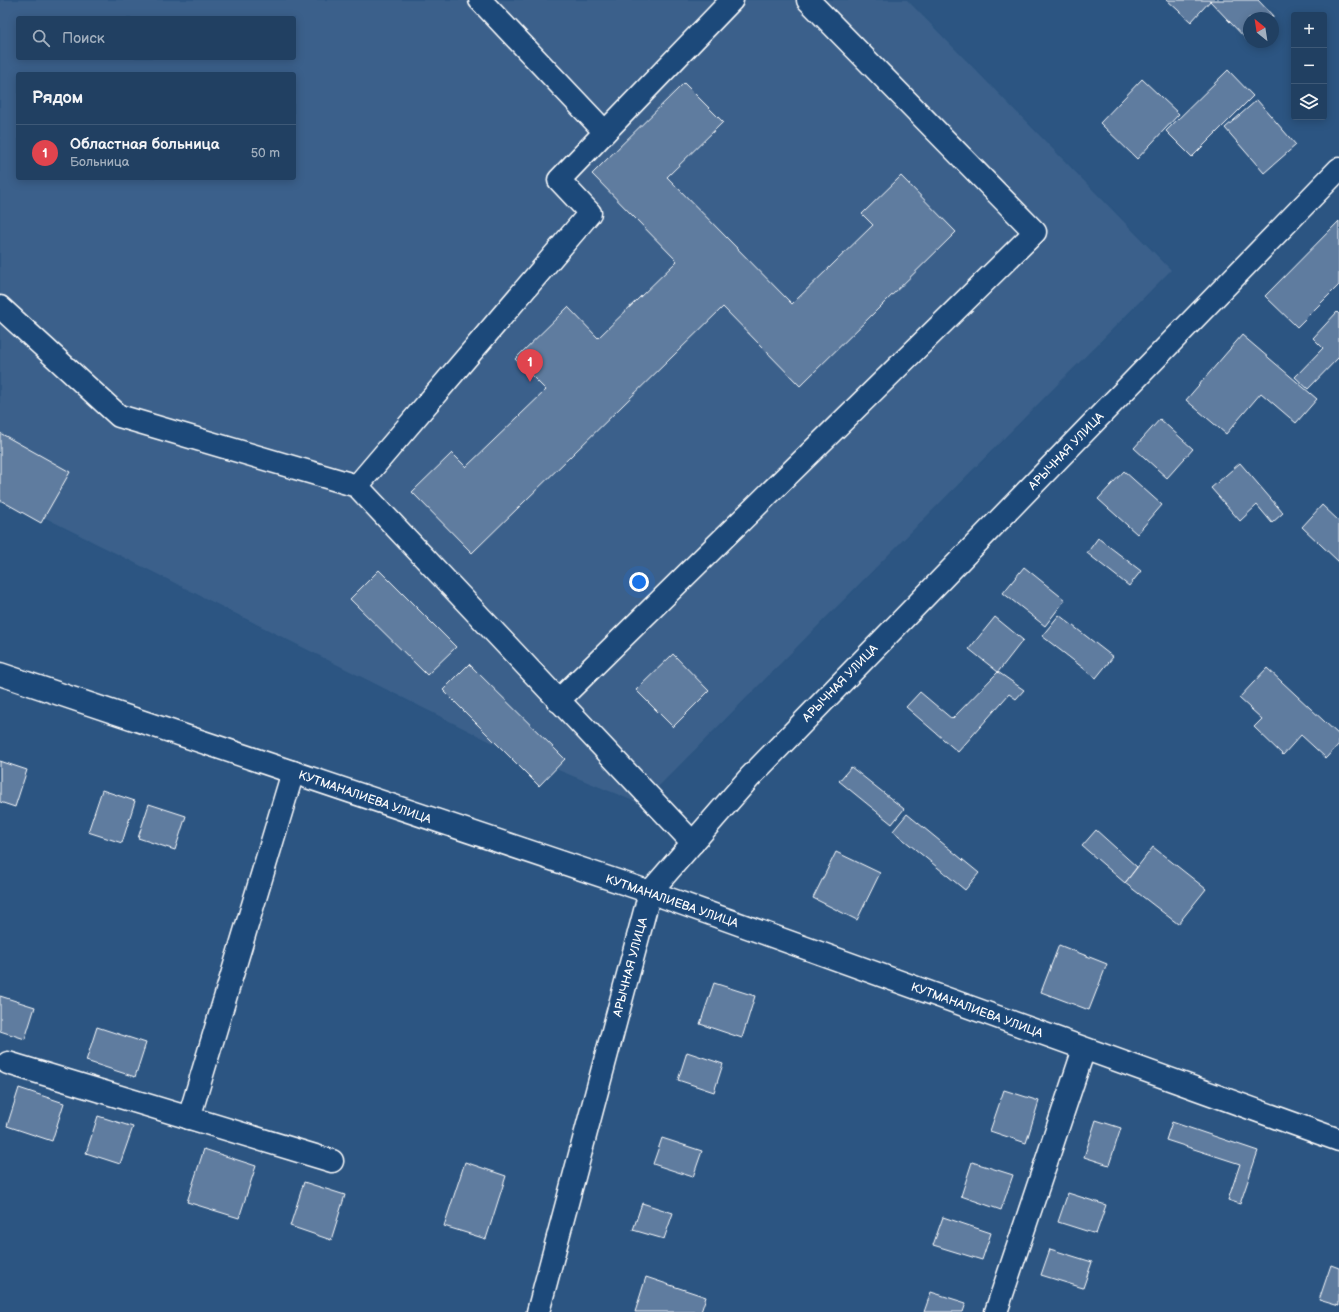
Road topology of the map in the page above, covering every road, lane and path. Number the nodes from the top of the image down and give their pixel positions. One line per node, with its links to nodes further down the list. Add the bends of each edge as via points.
1 (480, 0): 4 (street)
2 (732, 0): 4 (street)
3 (808, 0): 9 (street, via 1035,232)
4 (605, 132): 7 (street, via 559,180 590,213)
5 (1339, 169): 11 (street, АРЫЧНАЯ УЛИЦА, via 750,777)
6 (0, 307): 7 (street, via 119,416)
7 (357, 486): 9 (street)
8 (0, 674): 10 (street, КУТМАНАЛИЕВА УЛИЦА)
9 (558, 701): 11 (street)
10 (293, 772): 12 (street, КУТМАНАЛИЕВА УЛИЦА); 15 (street)
11 (693, 843): 12 (street, АРЫЧНАЯ УЛИЦА)
12 (650, 892): 13 (street, КУТМАНАЛИЕВА УЛИЦА); 18 (street, АРЫЧНАЯ УЛИЦА)
13 (1084, 1049): 16 (street, КУТМАНАЛИЕВА УЛИЦА); 19 (street)
14 (8, 1063): 15 (street)
15 (189, 1118): 17 (street)
16 (1339, 1140)
17 (332, 1161)
18 (538, 1312)
19 (996, 1312)

